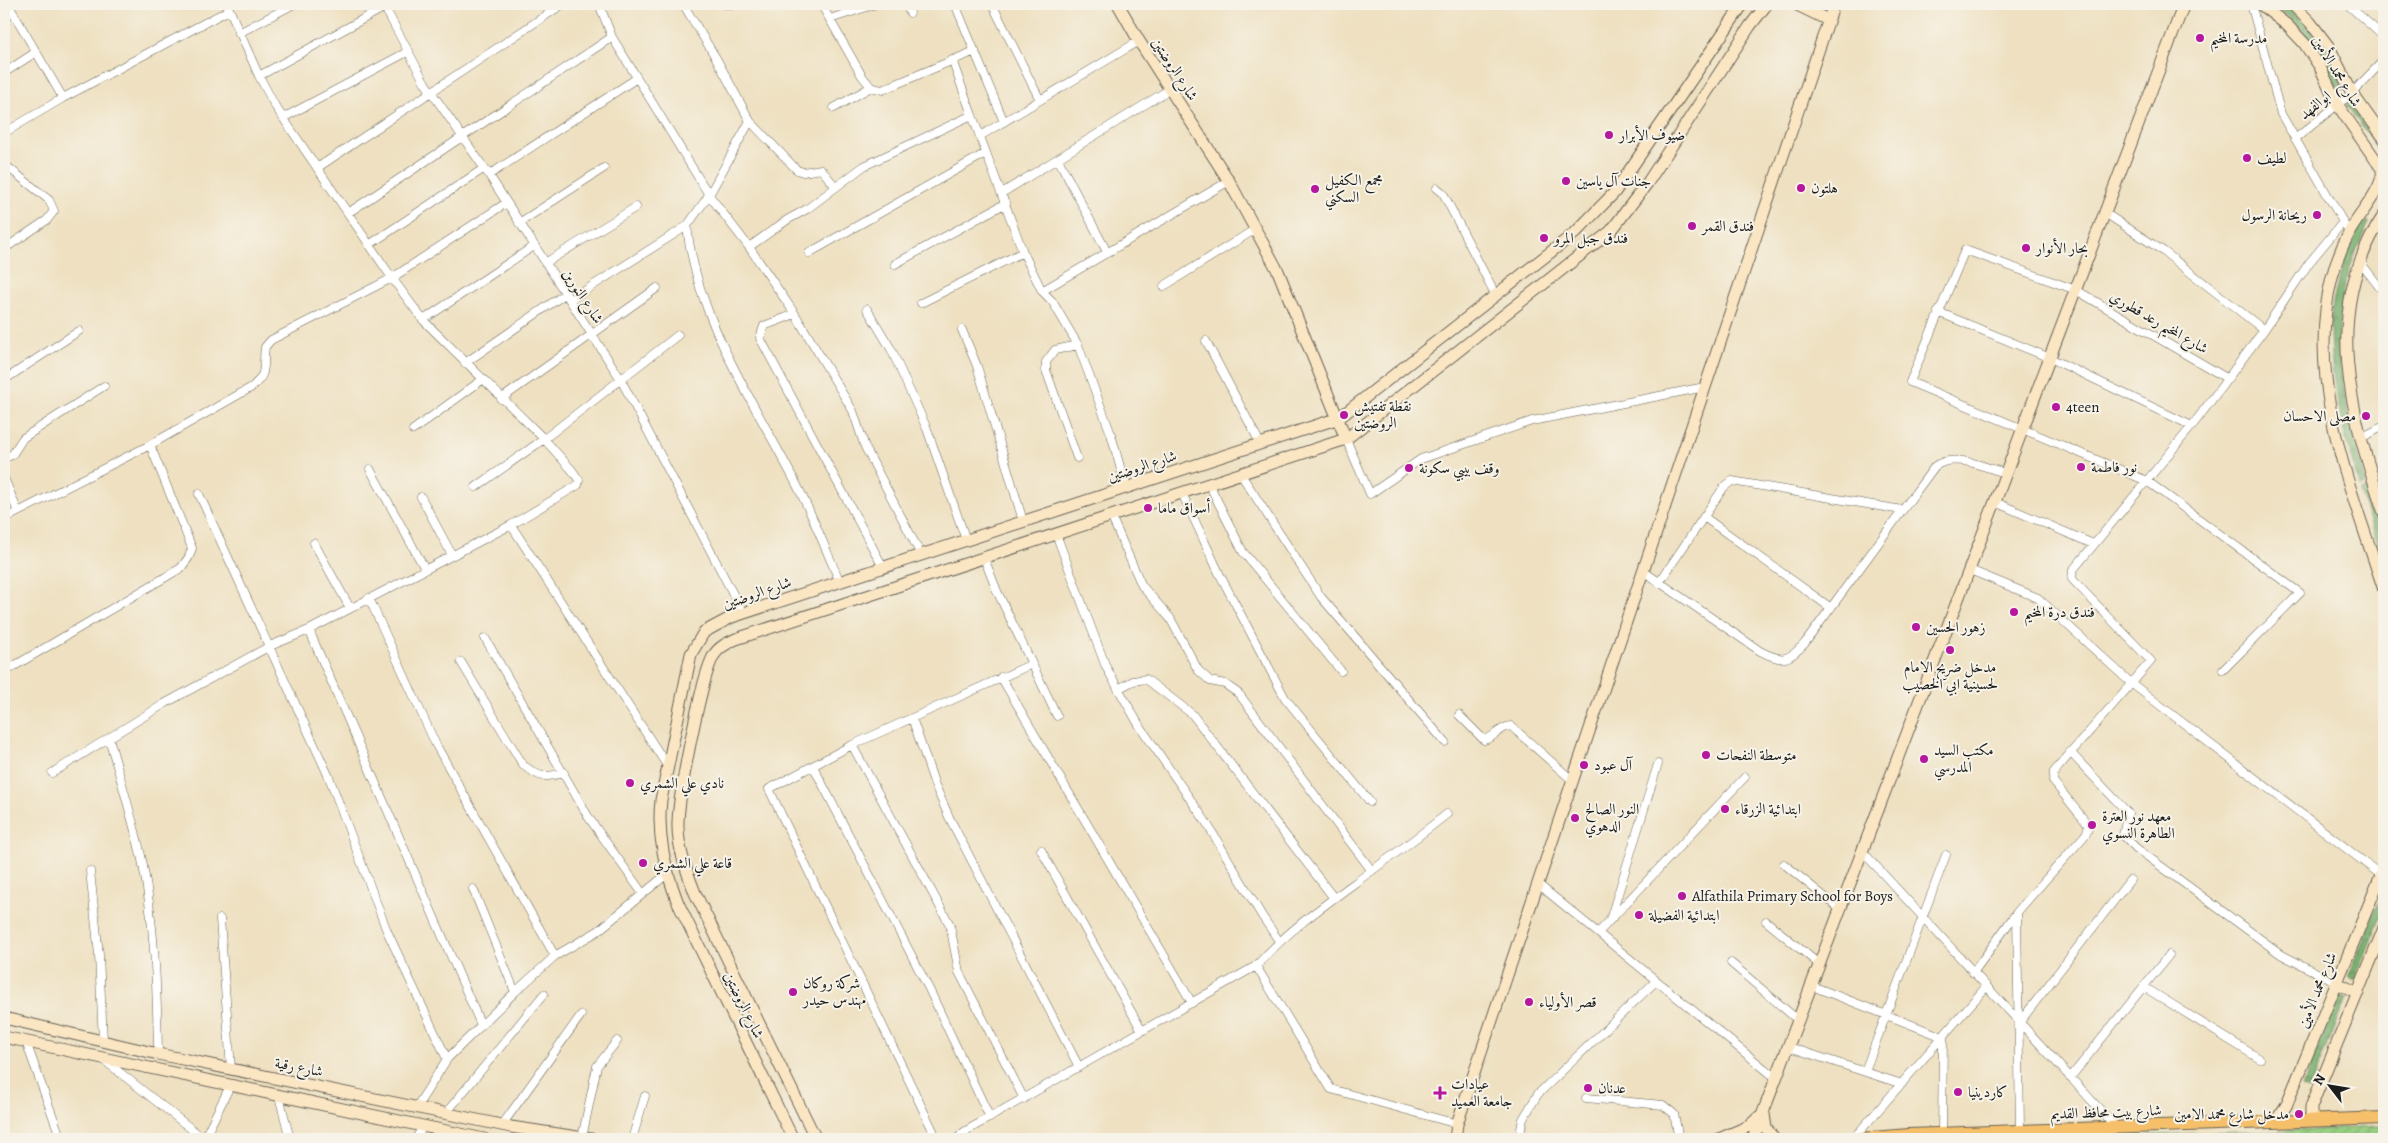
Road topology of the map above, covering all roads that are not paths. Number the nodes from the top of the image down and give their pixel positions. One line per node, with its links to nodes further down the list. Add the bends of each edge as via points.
1 (8, 4): 34 (street)
2 (294, 4): 28 (street)
3 (563, 4): 42 (street)
4 (599, 4): 30 (street)
5 (683, 4): 50 (street)
6 (724, 4): 7 (street)
7 (733, 4)
8 (821, 4): 26 (street)
9 (876, 4): 26 (street)
10 (906, 4): 25 (street)
11 (955, 4): 33 (street)
12 (992, 4): 45 (street)
13 (1118, 4): 31 (main road, شارع الروضتين)
14 (1743, 4): 94 (main road, via 1609,198 1575,233)
15 (1767, 4): 122 (main road, via 1634,202 1611,231)
16 (1795, 4): 27 (main road)
17 (1834, 4): 27 (main road)
18 (2184, 4): 72 (main road)
19 (2251, 4): 56 (street, via 2276,98)
20 (2260, 4): 46 (main road, شارع محمد الأمين, via 2304,43 2320,66)
21 (2292, 4): 43 (main road, شارع محمد الأمين, via 2329,47)
22 (2348, 4): 29 (street)
23 (384, 6): 32 (street, شارع النورين); 38 (street)
24 (228, 7): 28 (street); 44 (street)
25 (910, 13)
26 (830, 20): 40 (street)
27 (1828, 20): 115 (main road)
28 (239, 33): 38 (street)
29 (2384, 37)
30 (612, 38): 39 (street); 53 (street)
31 (1139, 41): 41 (main road, شارع الروضتين); 45 (street)
32 (409, 51): 42 (street, شارع النورين); 49 (street)
33 (975, 51): 35 (street); 51 (street)
34 (36, 52): 37 (street); 44 (street)
35 (952, 60): 40 (street, via 882,90); 48 (street)
36 (2384, 60): 43 (street, ابوالفهد)
37 (4, 73)
38 (259, 76): 49 (street)
39 (637, 78): 62 (street); 67 (street)
40 (871, 87): 47 (street)
41 (1170, 90): 58 (street); 63 (main road, شارع الروضتين)
42 (431, 92): 53 (street, شارع النورين); 60 (street)
43 (2352, 93): 46 (street, ابوالفهد); 55 (main road, شارع محمد الأمين)
44 (63, 98): 52 (street)
45 (1040, 100): 51 (street)
46 (2337, 104): 56 (street, ابوالفهد); 76 (main road, شارع محمد الأمين, via 2383,173 2379,187)
47 (834, 108)
48 (972, 115): 54 (street); 64 (street, via 864,166)
49 (284, 118): 60 (street)
50 (750, 121): 64 (street, via 796,170 821,169); 67 (street)
51 (1004, 122): 54 (street)
52 (4, 133)
53 (461, 136): 62 (street, شارع النورين); 71 (street)
54 (980, 136): 57 (street)
55 (2384, 138)
56 (2295, 139): 76 (street)
57 (986, 153): 66 (street); 84 (street)
58 (1058, 158): 66 (street); 83 (street)
59 (4, 164): 81 (street, via 49,200 54,211 47,220)
60 (318, 168): 71 (street)
61 (604, 168): 74 (street)
62 (486, 172): 68 (street, شارع النورين); 78 (street)
63 (1229, 180): 77 (main road, شارع الروضتين); 83 (street)
64 (836, 186): 80 (street)
65 (1437, 188): 94 (street, via 1443,193)
66 (1002, 193): 69 (street)
67 (709, 195): 75 (street); 80 (street)
68 (506, 203): 74 (street, شارع النورين); 88 (street)
69 (1006, 203): 82 (street); 87 (street)
70 (636, 207): 86 (street)
71 (348, 213): 78 (street)
72 (2105, 213): 91 (main road); 102 (street, via 2163,251)
73 (2383, 222): 85 (main road)
74 (519, 223): 79 (street, شارع النورين)
75 (687, 226): 95 (street); 160 (street, via 705,302 738,376 793,476)
76 (2346, 227): 102 (street, via 2309,263); 162 (main road, شارع محمد الأمين, via 2325,313 2326,381 2345,471)
77 (1254, 230): 89 (street); 117 (main road, شارع الروضتين, via 1278,271)
78 (369, 245): 88 (street)
79 (534, 246): 86 (street, شارع النورين); 100 (street)
80 (749, 248): 99 (street)
81 (4, 249)
82 (1023, 252): 92 (street); 96 (street)
83 (1107, 252): 92 (street)
84 (809, 253)
85 (2360, 262): 93 (street); 123 (main road, via 2350,297 2346,336 2348,375)
86 (545, 263): 95 (street, شارع النورين)
87 (895, 264)
88 (392, 278): 100 (street); 126 (street, via 271,340 265,348 266,370 252,387)
89 (1164, 286)
90 (657, 288): 104 (street)
91 (2076, 290): 98 (street, شارع المخيم رعد قطوري, via 1965,250); 108 (main road); 111 (street, شارع المخيم رعد قطوري)
92 (1042, 291): 107 (street, via 1052,301)
93 (2384, 293)
94 (1496, 296): 117 (main road)
95 (568, 297): 104 (street, شارع النورين); 109 (street)
96 (921, 304)
97 (867, 308): 150 (street, via 891,349 927,429)
98 (1938, 312): 108 (street); 120 (street, via 1910,382)
99 (795, 314): 154 (street, via 853,411 865,446); 156 (street, via 764,326 760,338)
100 (423, 320): 109 (street)
101 (962, 330): 147 (street, via 977,366)
102 (2264, 330): 111 (street)
103 (79, 331): 112 (street)
104 (592, 336): 110 (street, شارع النورين); 116 (street)
105 (678, 336): 110 (street)
106 (1206, 341): 125 (street)
107 (1078, 345): 128 (street, via 1055,350 1046,362); 136 (street, via 1112,434)
108 (2050, 358): 118 (street); 120 (main road)
109 (465, 363): 113 (street)
110 (620, 378): 124 (street); 166 (street, شارع النورين)
111 (2228, 379): 118 (street)
112 (4, 380)
113 (482, 380): 116 (street); 121 (street)
114 (104, 386): 127 (street, via 23,438 12,454)
115 (1705, 387): 122 (street, via 1532,421 1422,459 1370,494); 159 (main road)
116 (501, 399): 124 (street)
117 (1339, 418): 122 (main road, شارع الروضتين); 125 (main road, شارع الروضتين)
118 (2192, 426): 133 (street)
119 (2384, 426): 123 (street)
120 (2023, 428): 130 (main road); 133 (street)
121 (412, 430)
122 (1346, 438): 131 (main road, شارع الروضتين)
123 (2361, 438): 143 (main road)
124 (544, 439): 135 (street); 148 (street, via 572,470 579,480 578,485)
125 (1260, 444): 136 (main road, شارع الروضتين)
126 (150, 445): 142 (street); 174 (street, via 192,548 189,557 181,568)
127 (4, 458)
128 (1077, 458)
129 (370, 469): 157 (street)
130 (2006, 473): 140 (main road); 141 (street, via 1958,460 1944,461 1932,469)
131 (1240, 474): 134 (main road, شارع الروضتين); 182 (street, via 1321,597)
132 (4, 481): 142 (street)
133 (2147, 481): 152 (street); 172 (street, via 2300,593)
134 (1209, 484): 137 (main road, شارع الروضتين); 173 (street, via 1243,552)
135 (476, 487)
136 (1126, 488): 147 (main road, شارع الروضتين)
137 (1182, 492): 144 (main road, شارع الروضتين); 192 (street, via 1220,575 1285,698)
138 (200, 494): 169 (street)
139 (421, 497): 153 (street)
140 (1995, 502): 152 (street); 158 (main road)
141 (1902, 510): 145 (street, via 1732,481 1726,484); 165 (street)
142 (18, 512): 146 (street)
143 (2384, 513)
144 (1111, 516): 149 (main road, شارع الروضتين); 199 (street, via 1142,586 1170,618 1198,670 1210,681 1225,684 1239,694)
145 (1704, 517): 161 (street); 165 (street)
146 (4, 519)
147 (1023, 521): 150 (main road, شارع الروضتين)
148 (511, 525): 153 (street); 187 (street)
149 (1056, 534): 155 (main road, شارع الروضتين); 177 (street, via 1106,667)
150 (966, 540): 154 (main road, شارع الروضتين)
151 (314, 543): 164 (street)
152 (2093, 544): 176 (street, via 2076,564 2072,579 2151,661)
153 (452, 555): 157 (street)
154 (921, 555): 156 (main road, شارع الروضتين)
155 (984, 558): 171 (street); 276 (main road, شارع الروضتين, via 736,639 718,650 707,671 680,802 678,827 683,857 695,893)
156 (883, 567): 160 (main road, شارع الروضتين)
157 (425, 569): 163 (street)
158 (1970, 570): 176 (street, via 2038,598); 195 (main road)
159 (1643, 571): 161 (street); 191 (main road)
160 (840, 582): 166 (main road, شارع الروضتين)
161 (1659, 582): 165 (street, via 1760,651 1778,659 1789,658 1796,652)
162 (2384, 590)
163 (369, 598): 164 (street); 216 (street, via 436,746)
164 (350, 608): 167 (street)
165 (1831, 608)
166 (743, 613): 187 (main road, شارع الروضتين, via 724,619 704,632 694,648)
167 (309, 630): 169 (street); 236 (street)
168 (485, 638): 189 (street)
169 (270, 646): 181 (street); 246 (street, via 329,777 387,932)
170 (461, 662): 189 (street, via 523,765 537,776)
171 (1032, 664): 175 (street); 179 (street)
172 (2223, 670)
173 (1341, 671)
174 (4, 672)
175 (1001, 677): 180 (street); 230 (street)
176 (2131, 683): 184 (street); 200 (street)
177 (1118, 688): 206 (street, via 1133,680 1146,679 1192,714); 215 (street, via 1139,726 1206,822)
178 (1459, 715): 191 (street, via 1484,740 1511,726)
179 (1057, 716)
180 (912, 718): 183 (street); 248 (street, via 949,817)
181 (109, 738): 188 (street); 244 (street, via 142,859 157,975)
182 (1445, 742)
183 (852, 745): 186 (street); 260 (street, via 950,925 959,972)
184 (2070, 752): 208 (street, via 2054,772 2053,781 2090,826); 223 (street, via 2128,813 2123,836 2136,848 2282,956)
185 (1658, 764): 212 (street)
186 (813, 766): 265 (street, via 929,989); 285 (street, via 769,789)
187 (668, 767): 201 (main road, شارع الروضتين, via 659,824)
188 (52, 773)
189 (564, 773): 205 (street, via 589,818)
190 (1745, 777): 212 (street)
191 (1572, 780): 203 (main road)
192 (1370, 802)
193 (1447, 814): 199 (street)
194 (1041, 850): 237 (street)
195 (1863, 852): 207 (main road); 209 (street)
196 (1946, 855): 209 (street)
197 (1784, 864): 207 (street)
198 (90, 871): 240 (street, via 100,955)
199 (1372, 871): 206 (street)
200 (2383, 872): 223 (main road, شارع محمد الأمين)
201 (667, 874): 205 (street); 284 (main road, شارع الروضتين, via 689,927)
202 (2130, 880): 235 (street)
203 (1538, 884): 214 (street); 269 (main road)
204 (472, 889): 227 (street)
205 (643, 894): 216 (street, via 598,930)
206 (1333, 897): 215 (street)
207 (1841, 910): 219 (main road)
208 (2017, 912): 221 (street); 235 (street)
209 (1923, 918): 221 (street); 232 (street)
210 (220, 919): 249 (street)
211 (1766, 921): 219 (street)
212 (1610, 922): 214 (street)
213 (2384, 928): 228 (main road)
214 (1598, 934): 222 (street)
215 (1279, 941): 220 (street)
216 (555, 956): 227 (street)
217 (2169, 956): 226 (street)
218 (1731, 963): 234 (street)
219 (1820, 965): 224 (main road)
220 (1256, 966): 230 (street); 269 (street, via 1331,1089)
221 (1973, 973): 225 (street)
222 (1656, 981): 253 (street); 288 (street, via 1538,1094 1522,1120)
223 (2337, 983): 228 (main road); 268 (main road, شارع محمد الأمين, via 2286,1106)
224 (1812, 986): 232 (street); 234 (main road)
225 (1986, 987): 235 (street); 239 (street)
226 (2144, 988): 247 (street); 251 (street)
227 (515, 992): 236 (street)
228 (2358, 993): 267 (main road, via 2311,1107)
229 (544, 994): 264 (street)
230 (1192, 1003): 237 (street)
231 (581, 1015): 270 (street)
232 (1886, 1015): 239 (street); 250 (street)
233 (4, 1018): 240 (main road, شارع رقية)
234 (1799, 1021): 243 (main road)
235 (2020, 1023): 251 (street); 273 (street)
236 (481, 1025): 246 (street)
237 (1142, 1031): 248 (street)
238 (4, 1037): 242 (main road)
239 (1942, 1037): 254 (street); 274 (street)
240 (103, 1041): 244 (main road, شارع رقية)
241 (617, 1041): 282 (street, via 597,1066)
242 (26, 1042): 245 (main road); 277 (street)
243 (1789, 1047): 250 (street); 253 (main road)
244 (158, 1054): 249 (main road, شارع رقية)
245 (101, 1057): 255 (main road); 278 (street)
246 (447, 1059): 262 (street)
247 (2260, 1059)
248 (1079, 1067): 260 (street)
249 (231, 1069): 252 (main road, شارع رقية)
250 (1865, 1071): 254 (street)
251 (2070, 1078): 272 (street)
252 (282, 1079): 256 (main road, شارع رقية); 257 (main road, via 287,1088)
253 (1777, 1079): 263 (main road)
254 (1902, 1084): 293 (street)
255 (230, 1086): 257 (main road); 278 (street)
256 (327, 1088): 261 (main road, via 318,1096 318,1102); 262 (main road, شارع رقية)
257 (279, 1096): 261 (main road); 279 (street)
258 (645, 1096): 283 (street)
259 (1586, 1098): 289 (street, via 1663,1105 1674,1114)
260 (1024, 1099): 265 (street)
261 (323, 1106): 271 (main road)
262 (416, 1108): 264 (main road, شارع رقية)
263 (1765, 1110): 290 (main road, via 1749,1126); 291 (main road); 292 (main road, via 1766,1128)
264 (446, 1114): 270 (main road, شارع رقية)
265 (990, 1118): 286 (street)
266 (2384, 1118): 267 (main road, شارع بيت محافظ القديم)
267 (2316, 1120): 268 (main road, شارع بيت محافظ القديم)
268 (2275, 1122): 272 (main road, شارع بيت محافظ القديم)
269 (1457, 1124): 287 (main road)
270 (502, 1125): 282 (main road, شارع رقية)
271 (423, 1126): 280 (street); 281 (main road)
272 (2116, 1128): 273 (main road, شارع بيت محافظ القديم)
273 (2020, 1131): 275 (main road, شارع بيت محافظ القديم)
274 (1952, 1136): 275 (main road, شارع بيت محافظ القديم); 294 (main road, شارع بيت محافظ القديم)
275 (1981, 1136)
276 (814, 1138)
277 (61, 1139)
278 (204, 1139)
279 (290, 1139)
280 (416, 1139)
281 (484, 1139)
282 (586, 1139)
283 (632, 1139)
284 (793, 1139)
285 (937, 1139)
286 (957, 1139)
287 (1455, 1139)
288 (1519, 1139)
289 (1678, 1139)
290 (1719, 1139)
291 (1753, 1139)
292 (1774, 1139)
293 (1853, 1139)
294 (1859, 1139)

